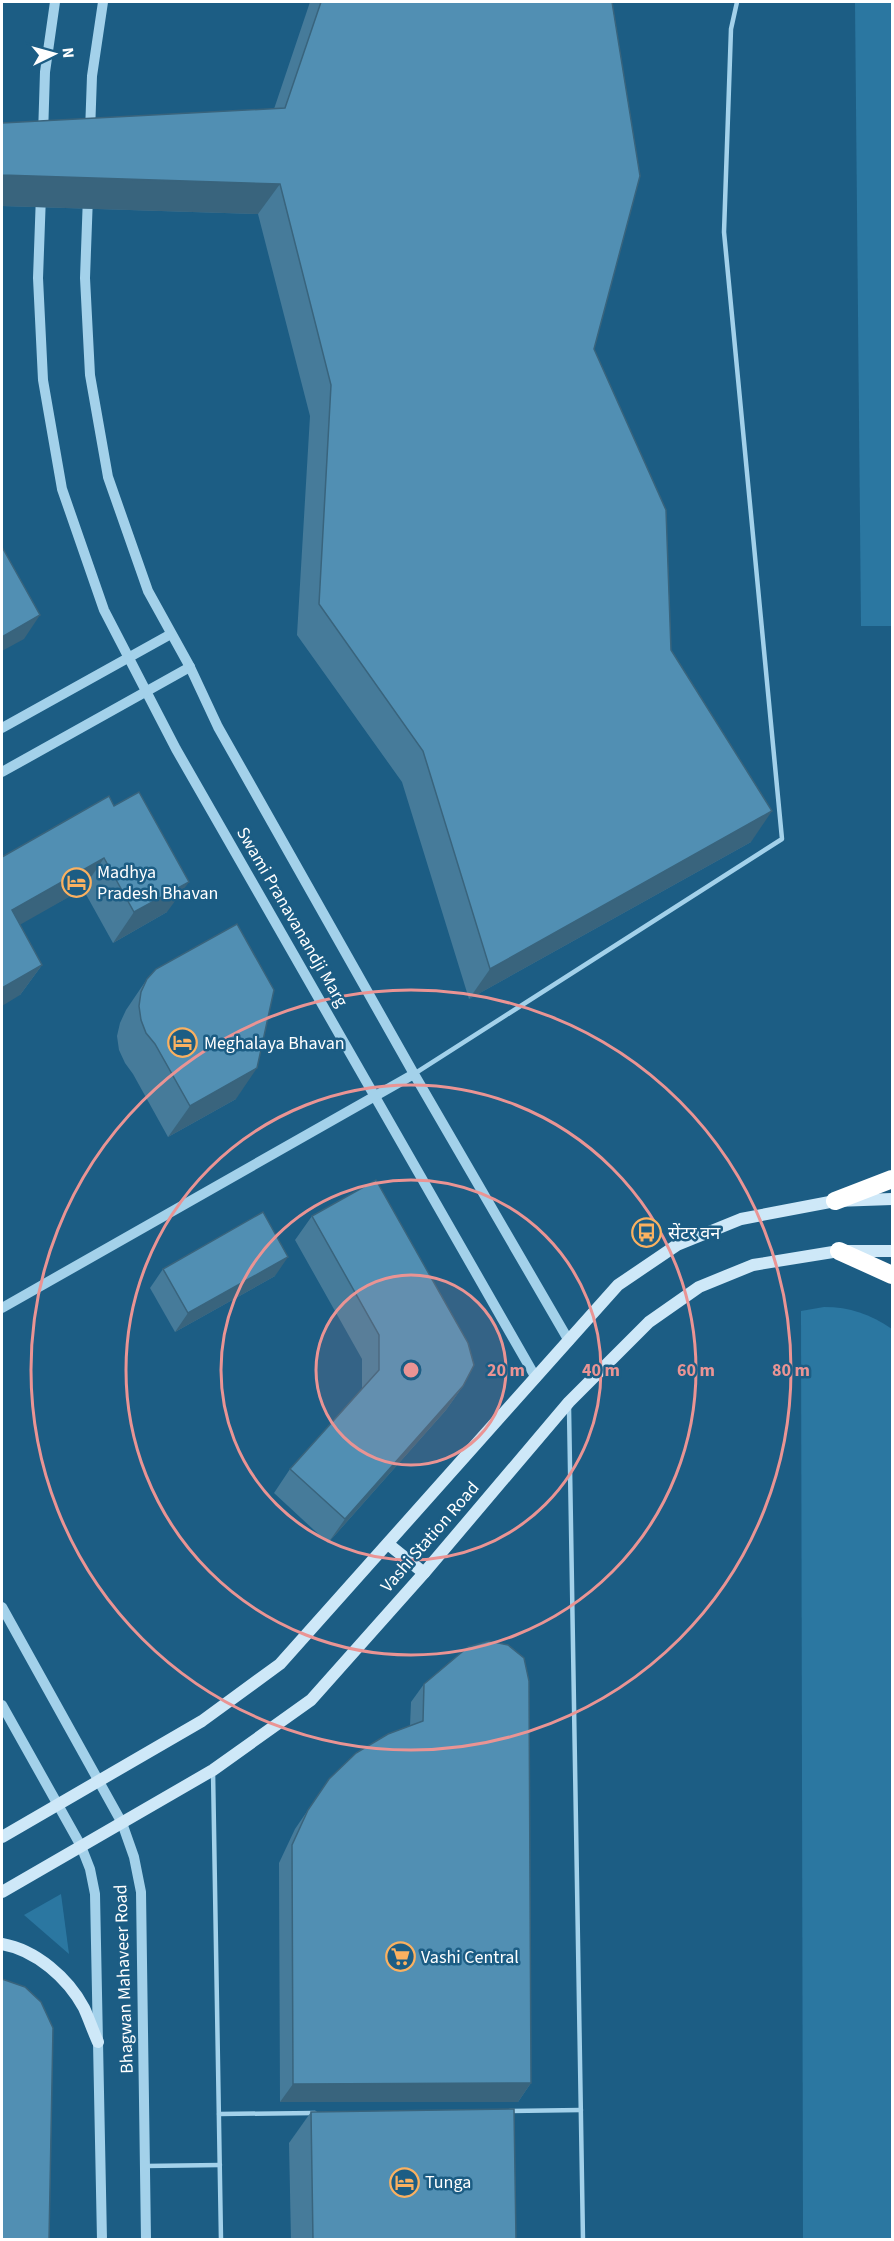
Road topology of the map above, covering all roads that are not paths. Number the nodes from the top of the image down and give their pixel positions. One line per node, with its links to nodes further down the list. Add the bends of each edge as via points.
1 (55, 2): 4 (street, via 45,72)
2 (103, 2): 5 (street, via 92,76)
3 (738, 2): 14 (lane, via 731,29 724,232 782,839)
4 (43, 141)
5 (90, 148)
6 (89, 183): 8 (street, Swami Pranavanandji Marg, via 86,278 90,375 108,477 148,591)
7 (41, 187): 9 (street, Swami Pranavanandji Marg, via 38,278 43,380 62,489 104,610)
8 (171, 634): 9 (street); 10 (street, Swami Pranavanandji Marg)
9 (129, 658): 11 (street, Swami Pranavanandji Marg); 12 (street)
10 (190, 667): 11 (street); 14 (street, Swami Pranavanandji Marg, via 218,727)
11 (146, 691): 13 (street); 15 (street, Swami Pranavanandji Marg)
12 (2, 728)
13 (2, 772)
14 (414, 1074): 15 (street); 23 (street, Swami Pranavanandji Marg)
15 (376, 1096): 22 (street); 24 (street, Swami Pranavanandji Marg)
16 (892, 1179): 18 (highway)
17 (892, 1199): 18 (main road, Vashi Station Road)
18 (835, 1200): 23 (main road, Vashi Station Road, via 741,1219 676,1245 618,1285)
19 (839, 1251): 20 (main road, Vashi Station Road); 21 (highway); 25 (main road, Vashi Station Road, via 753,1265 699,1287 649,1322)
20 (892, 1251)
21 (892, 1275)
22 (2, 1308)
23 (569, 1341): 24 (main road, Vashi Station Road)
24 (536, 1378): 26 (main road, Vashi Station Road)
25 (569, 1402): 27 (main road, Vashi Station Road); 39 (lane)
26 (388, 1544): 27 (main road); 31 (main road, Vashi Station Road, via 280,1664 202,1720)
27 (424, 1574): 30 (main road, Vashi Station Road, via 311,1700)
28 (2, 1607): 31 (street, Bhagwan Mahaveer Road)
29 (2, 1705): 32 (street, Bhagwan Mahaveer Road)
30 (213, 1770): 33 (main road, Vashi Station Road); 42 (lane)
31 (99, 1781): 32 (main road, Vashi Station Road); 33 (street, Bhagwan Mahaveer Road)
32 (57, 1805): 34 (main road, Vashi Station Road); 35 (street, Bhagwan Mahaveer Road)
33 (122, 1823): 35 (main road, Vashi Station Road); 44 (street, Bhagwan Mahaveer Road, via 141,1892)
34 (2, 1837)
35 (81, 1846): 36 (main road, Vashi Station Road); 38 (street, Bhagwan Mahaveer Road, via 95,1894)
36 (2, 1892)
37 (2, 1944): 38 (main road, via 36,1957 63,1979 83,2007)
38 (98, 2042): 45 (street, Bhagwan Mahaveer Road)
39 (580, 2110): 40 (lane); 48 (lane)
40 (508, 2111)
41 (320, 2113): 42 (lane)
42 (219, 2114): 43 (lane)
43 (220, 2165): 44 (lane); 47 (lane)
44 (145, 2166): 46 (street, Bhagwan Mahaveer Road)
45 (102, 2240)
46 (146, 2240)
47 (221, 2240)
48 (583, 2240)

